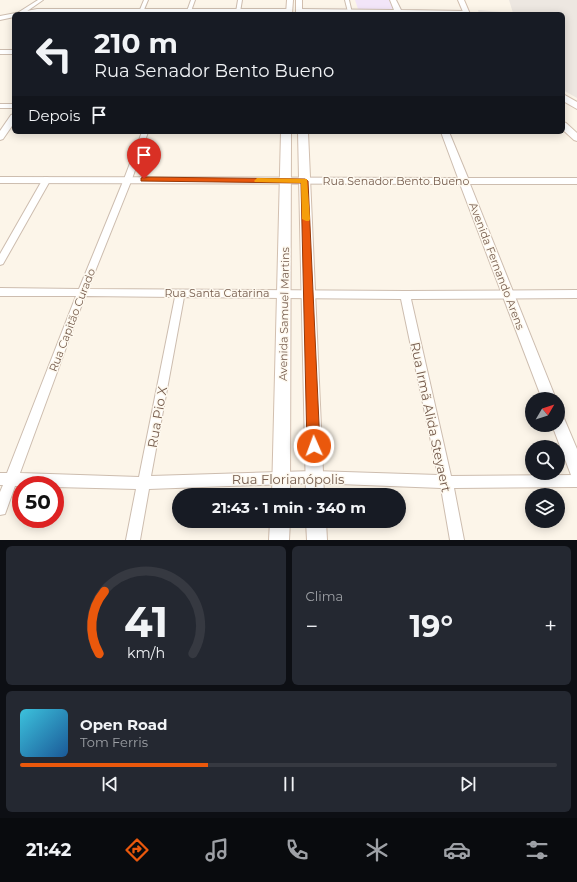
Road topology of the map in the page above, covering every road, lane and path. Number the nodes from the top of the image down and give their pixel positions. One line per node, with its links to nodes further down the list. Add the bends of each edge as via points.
1 (41, 0): 12 (street)
2 (146, 0): 11 (street)
3 (193, 0): 15 (street)
4 (240, 0): 16 (street)
5 (290, 0): 17 (main road)
6 (299, 0): 18 (main road)
7 (347, 0): 19 (street)
8 (393, 0): 20 (street)
9 (461, 0): 21 (main road)
10 (90, 10): 11 (street); 13 (street)
11 (141, 11): 14 (street)
12 (20, 12)
13 (54, 12)
14 (164, 12)
15 (188, 12)
16 (238, 12)
17 (289, 12)
18 (299, 12)
19 (350, 12)
20 (399, 12)
21 (466, 12)
22 (12, 15): 23 (street)
23 (0, 18)
24 (12, 52): 25 (street)
25 (1, 53)
26 (565, 98): 29 (main road)
27 (0, 106): 28 (street)
28 (12, 106)
29 (577, 106)
30 (12, 120): 36 (street)
31 (565, 127): 37 (main road)
32 (144, 134): 38 (street, Rua Capitão Curado)
33 (286, 134): 41 (main road, Avenida Samuel Martins)
34 (303, 134): 42 (main road, Avenida Samuel Martins)
35 (446, 134): 43 (street, Avenida Fernando Arens)
36 (0, 137)
37 (577, 138)
38 (128, 179): 40 (street, Rua Senador Bento Bueno); 41 (street, Rua Senador Bento Bueno); 47 (street, Rua Capitão Curado)
39 (0, 180): 40 (street, Rua Senador Bento Bueno)
40 (47, 180): 45 (street)
41 (285, 181): 42 (street, Rua Senador Bento Bueno); 49 (main road, Avenida Samuel Martins)
42 (305, 181): 43 (street, Rua Senador Bento Bueno); 50 (main road, Avenida Samuel Martins)
43 (464, 181): 44 (street, Rua Senador Bento Bueno); 53 (street, Avenida Fernando Arens)
44 (577, 181)
45 (0, 262)
46 (0, 292): 47 (street, Rua Santa Catarina)
47 (82, 292): 48 (street, Rua Santa Catarina); 59 (street, Rua Capitão Curado)
48 (180, 293): 49 (street, Rua Santa Catarina); 62 (street, Rua Pio X)
49 (284, 293): 50 (street, Rua Santa Catarina); 57 (main road, Avenida Samuel Martins)
50 (309, 293): 52 (street, Rua Santa Catarina); 58 (main road, Avenida Samuel Martins)
51 (577, 294): 53 (street, Rua Santa Catarina)
52 (404, 295): 53 (street, Rua Santa Catarina); 61 (street, Rua Irmã Alida Steyaert)
53 (508, 295): 54 (street, Avenida Fernando Arens)
54 (546, 392)
55 (562, 432): 56 (street)
56 (577, 469)
57 (282, 477): 58 (street, Rua Florianópolis); 62 (street, Rua Florianópolis); 63 (main road, Avenida Samuel Martins)
58 (314, 477): 61 (street, Rua Florianópolis); 64 (main road, Avenida Samuel Martins)
59 (6, 479): 62 (street, Rua Florianópolis); 65 (street, Rua Capitão Curado)
60 (577, 481): 61 (street, Rua Florianópolis)
61 (446, 482): 71 (street, Rua Irmã Alida Steyaert)
62 (145, 483): 68 (street, Rua Pio X)
63 (281, 488)
64 (315, 488)
65 (0, 509)
66 (280, 528): 69 (main road)
67 (316, 528): 70 (main road)
68 (133, 540)
69 (279, 540)
70 (317, 540)
71 (457, 540)

